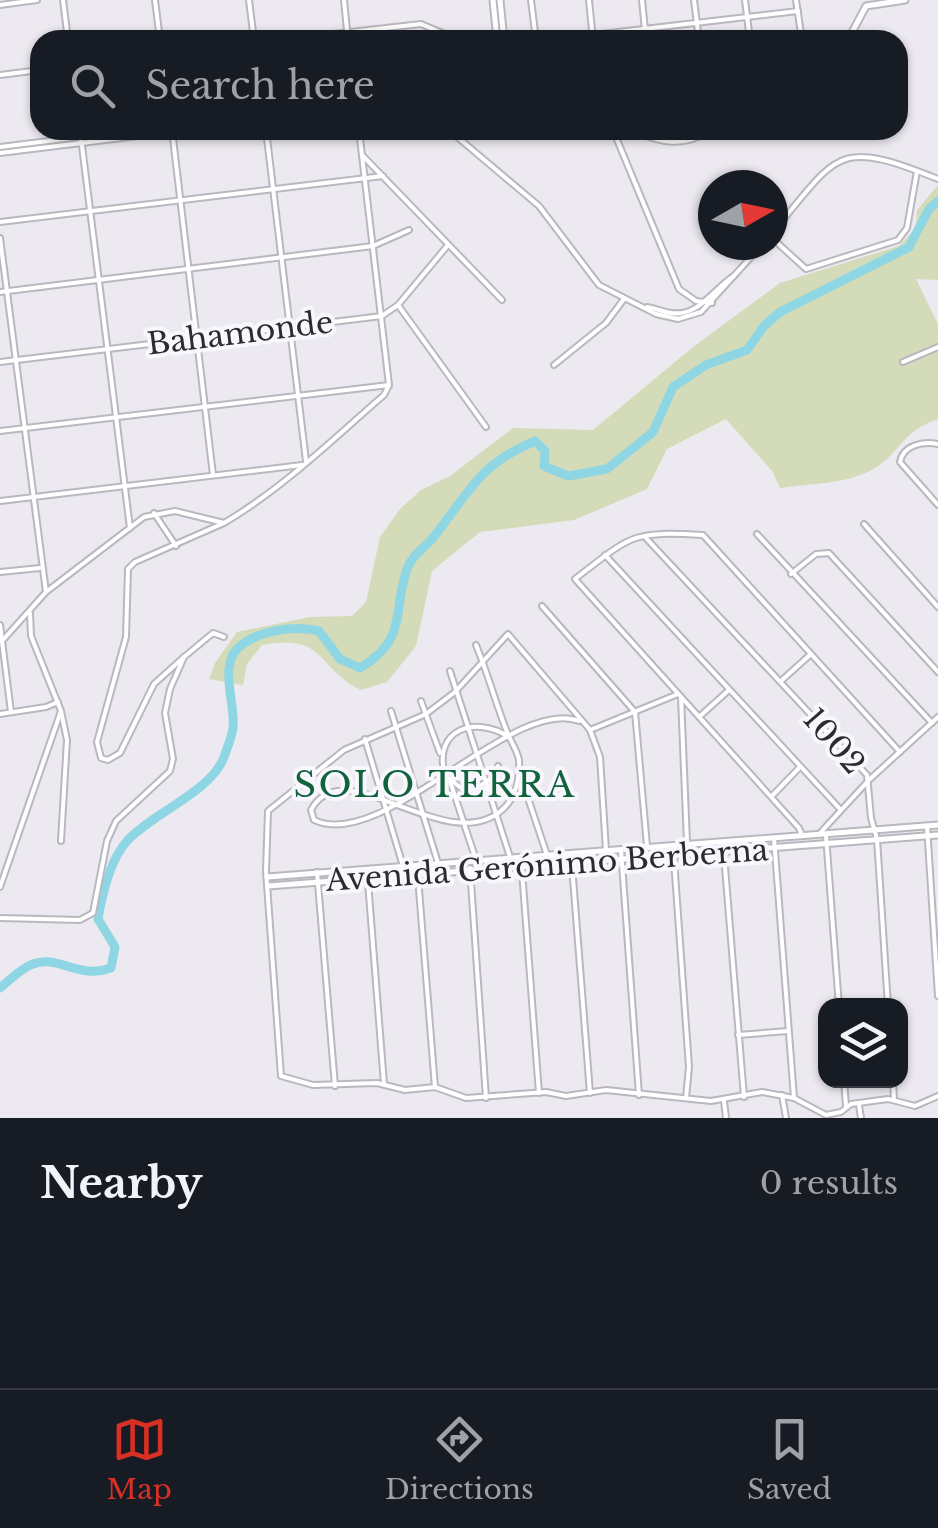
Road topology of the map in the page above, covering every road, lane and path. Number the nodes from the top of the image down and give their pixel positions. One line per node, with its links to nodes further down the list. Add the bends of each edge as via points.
1 (37, 0): 17 (street)
2 (63, 0): 23 (street)
3 (155, 0): 24 (street)
4 (249, 0): 25 (street)
5 (344, 0): 26 (street)
6 (492, 0): 29 (street)
7 (500, 0): 30 (street)
8 (531, 0): 31 (street)
9 (589, 0): 32 (street)
10 (642, 0): 22 (street)
11 (694, 0): 21 (street)
12 (744, 0): 20 (street)
13 (796, 0): 19 (street)
14 (858, 0): 18 (street)
15 (898, 0): 16 (street); 18 (street)
16 (906, 0)
17 (0, 4)
18 (862, 8): 37 (street)
19 (798, 10): 20 (street); 36 (street)
20 (747, 17): 21 (street); 35 (street)
21 (697, 23): 22 (street); 34 (street)
22 (645, 28): 33 (street)
23 (67, 30)
24 (159, 30)
25 (253, 30)
26 (348, 30)
27 (358, 30): 28 (street, via 421,24)
28 (435, 30)
29 (499, 30)
30 (501, 30)
31 (535, 30)
32 (592, 30)
33 (633, 30)
34 (698, 30)
35 (749, 30)
36 (801, 30)
37 (852, 30)
38 (30, 71): 39 (street)
39 (0, 74)
40 (62, 140): 49 (street)
41 (80, 140): 57 (street)
42 (173, 140): 56 (street)
43 (267, 140): 55 (street)
44 (360, 140): 50 (street)
45 (462, 140): 71 (street, via 538,206 599,285)
46 (618, 140): 73 (street, via 672,276 689,298)
47 (658, 140): 48 (street)
48 (689, 140)
49 (0, 150)
50 (362, 155): 52 (street); 53 (street)
51 (917, 171): 54 (street); 58 (street, via 866,155 843,158); 64 (street, via 898,240 806,269)
52 (383, 176): 53 (street); 62 (street)
53 (365, 178): 55 (street); 63 (street)
54 (938, 179)
55 (274, 190): 56 (street); 65 (street)
56 (181, 201): 57 (street); 67 (street)
57 (90, 212): 59 (street); 69 (street)
58 (788, 214)
59 (0, 222)
60 (409, 230): 63 (street)
61 (0, 238): 70 (street)
62 (448, 245): 72 (street); 75 (street, Bahamonde)
63 (373, 246): 65 (street); 77 (street)
64 (788, 253)
65 (283, 257): 67 (street); 78 (street)
66 (749, 260): 68 (street)
67 (189, 270): 69 (street); 79 (street)
68 (735, 276): 73 (street); 74 (street)
69 (98, 280): 70 (street); 81 (street)
70 (3, 292): 82 (street)
71 (624, 299): 76 (street); 85 (street)
72 (502, 300)
73 (704, 303): 74 (street); 76 (street, via 678,314)
74 (712, 303): 76 (street, via 678,319)
75 (398, 305): 77 (street, Bahamonde); 90 (street)
76 (642, 306)
77 (382, 316): 78 (street, Bahamonde); 86 (street)
78 (290, 327): 79 (street, Bahamonde); 87 (street)
79 (197, 338): 81 (street, Bahamonde); 88 (street)
80 (938, 347): 84 (street)
81 (107, 350): 82 (street, Bahamonde); 89 (street)
82 (15, 360): 83 (street, Bahamonde); 91 (street)
83 (0, 362)
84 (903, 362)
85 (554, 365)
86 (390, 385): 87 (street); 94 (street)
87 (297, 396): 88 (street); 94 (street)
88 (205, 407): 89 (street); 95 (street)
89 (114, 419): 91 (street); 96 (street)
90 (486, 427)
91 (24, 428): 92 (street); 97 (street)
92 (0, 432)
93 (938, 444): 99 (street, via 927,442 900,457)
94 (304, 463): 95 (street); 101 (street)
95 (213, 475): 96 (street)
96 (122, 486): 97 (street); 103 (street)
97 (32, 498): 98 (street); 108 (street)
98 (0, 502)
99 (938, 505)
100 (154, 513): 101 (street); 103 (street); 106 (street)
101 (224, 523): 106 (street)
102 (864, 524): 113 (street)
103 (130, 528): 111 (street)
104 (757, 534): 110 (street)
105 (645, 537): 107 (street, via 629,538); 119 (street, via 704,535); 124 (street, 1002)
106 (176, 546): 120 (street, via 128,569 128,624 96,742 101,758 120,754 154,684)
107 (606, 555): 125 (street); 127 (street, via 575,578)
108 (40, 568): 109 (street); 111 (street)
109 (0, 572)
110 (792, 574): 123 (street, via 816,554 833,556); 139 (street)
111 (46, 592): 114 (street)
112 (542, 606): 133 (street)
113 (938, 607)
114 (30, 612): 117 (street); 129 (street, via 31,636)
115 (0, 625): 117 (street)
116 (224, 636): 120 (street, via 213,633)
117 (1, 641): 132 (street)
118 (476, 645): 121 (street)
119 (811, 654): 124 (street); 145 (street)
120 (184, 658): 205 (street, via 166,705 170,771 116,821 93,914 80,920)
121 (483, 662): 126 (street); 138 (street, via 508,634); 143 (street)
122 (450, 671): 126 (street)
123 (938, 672)
124 (780, 682): 152 (street, 1002)
125 (729, 690): 137 (street); 149 (street)
126 (455, 692): 135 (street); 140 (street)
127 (679, 696): 133 (street); 137 (street); 176 (street)
128 (421, 701): 135 (street)
129 (58, 702): 130 (street); 132 (street)
130 (61, 711): 173 (street, via 67,740); 197 (street)
131 (391, 711): 141 (street)
132 (11, 712): 134 (street)
133 (634, 712): 142 (street); 178 (street)
134 (0, 714)
135 (426, 714): 141 (street); 147 (street)
136 (938, 716): 139 (street)
137 (699, 717): 156 (street)
138 (584, 722): 142 (street); 143 (street, via 554,717)
139 (932, 723): 145 (street)
140 (468, 727): 143 (street); 146 (street); 147 (street, via 451,736)
141 (396, 728): 144 (street); 155 (street)
142 (590, 730): 181 (street, via 600,757)
143 (509, 737): 146 (street); 150 (street)
144 (365, 739): 157 (street); 200 (street, via 268,812)
145 (900, 752): 152 (street)
146 (478, 755): 151 (street); 154 (street)
147 (442, 758): 151 (street)
148 (498, 766): 154 (street)
149 (800, 767): 156 (street); 160 (street)
150 (519, 769): 161 (street, via 514,794); 184 (street)
151 (445, 775): 153 (street); 155 (street)
152 (869, 780): 160 (street); 166 (street, 1002)
153 (450, 782): 154 (street, via 468,789); 163 (street)
154 (486, 782): 161 (street)
155 (416, 792): 158 (street); 162 (street)
156 (771, 797): 169 (street)
157 (383, 800): 158 (street); 159 (street); 159 (street, via 337,791 317,801 312,816 333,825)
158 (394, 805): 159 (street); 162 (street)
159 (386, 810): 193 (street)
160 (840, 810): 167 (street)
161 (496, 814): 163 (street); 187 (street)
162 (424, 817): 163 (street); 190 (street)
163 (464, 824): 189 (street)
164 (938, 825): 165 (street, Avenida Gerónimo Berberna)
165 (926, 826): 166 (street, Avenida Gerónimo Berberna); 170 (street)
166 (873, 830): 167 (street, Avenida Gerónimo Berberna); 172 (street, 1002)
167 (823, 834): 169 (street, Avenida Gerónimo Berberna); 175 (street)
168 (938, 835): 170 (street, Avenida Gerónimo Berberna)
169 (802, 836): 171 (street, Avenida Gerónimo Berberna)
170 (927, 836): 172 (street, Avenida Gerónimo Berberna); 206 (street)
171 (774, 838): 174 (street, Avenida Gerónimo Berberna); 179 (street)
172 (876, 839): 175 (street, Avenida Gerónimo Berberna); 208 (street, 1002)
173 (61, 842)
174 (722, 842): 176 (street, Avenida Gerónimo Berberna); 182 (street)
175 (826, 843): 179 (street, Avenida Gerónimo Berberna); 207 (street)
176 (688, 844): 177 (street, Avenida Gerónimo Berberna)
177 (673, 846): 178 (street, Avenida Gerónimo Berberna); 185 (street)
178 (647, 847): 180 (street, Avenida Gerónimo Berberna)
179 (774, 847): 182 (street, Avenida Gerónimo Berberna); 209 (street)
180 (621, 849): 181 (street, Avenida Gerónimo Berberna); 188 (street)
181 (606, 850): 183 (street, Avenida Gerónimo Berberna)
182 (723, 851): 185 (street, Avenida Gerónimo Berberna); 210 (street)
183 (571, 853): 184 (street, Avenida Gerónimo Berberna); 191 (street)
184 (547, 855): 186 (street, Avenida Gerónimo Berberna)
185 (674, 855): 188 (street, Avenida Gerónimo Berberna); 222 (street, via 690,1067)
186 (521, 857): 187 (street, Avenida Gerónimo Berberna); 194 (street)
187 (510, 858): 189 (street, Avenida Gerónimo Berberna)
188 (622, 859): 191 (street, Avenida Gerónimo Berberna); 218 (street)
189 (473, 861): 190 (street, Avenida Gerónimo Berberna); 196 (street)
190 (438, 863): 192 (street, Avenida Gerónimo Berberna)
191 (572, 863): 194 (street, Avenida Gerónimo Berberna); 217 (street)
192 (418, 865): 193 (street, Avenida Gerónimo Berberna); 199 (street)
193 (403, 866): 195 (street, Avenida Gerónimo Berberna)
194 (522, 866): 196 (street, Avenida Gerónimo Berberna); 216 (street)
195 (367, 868): 198 (street, Avenida Gerónimo Berberna); 201 (street)
196 (470, 870): 199 (street, Avenida Gerónimo Berberna); 221 (street)
197 (3, 871): 204 (street)
198 (317, 872): 200 (street, Avenida Gerónimo Berberna); 202 (street)
199 (418, 874): 201 (street, Avenida Gerónimo Berberna); 213 (street)
200 (267, 878): 203 (street)
201 (368, 878): 202 (street, Avenida Gerónimo Berberna); 211 (street)
202 (318, 882): 203 (street, Avenida Gerónimo Berberna); 212 (street)
203 (268, 886): 212 (street, via 278,1069 291,1081)
204 (0, 887)
205 (0, 918)
206 (938, 996)
207 (838, 998)
208 (887, 998)
209 (788, 1031): 210 (street); 224 (street)
210 (736, 1035): 223 (street)
211 (384, 1084): 212 (street); 213 (street)
212 (335, 1086)
213 (435, 1087): 221 (street)
214 (845, 1088): 228 (street)
215 (893, 1088): 225 (street)
216 (539, 1093): 217 (street); 221 (street)
217 (590, 1093): 218 (street)
218 (639, 1095): 222 (street)
219 (782, 1095): 223 (street); 224 (street); 230 (street)
220 (938, 1096): 225 (street, via 915,1106)
221 (486, 1098)
222 (686, 1098): 226 (street)
223 (744, 1098): 226 (street)
224 (794, 1098): 228 (street, via 826,1115)
225 (894, 1100): 227 (street)
226 (724, 1101): 229 (street)
227 (858, 1105): 228 (street); 231 (street)
228 (846, 1106)
229 (726, 1118)
230 (786, 1118)
231 (860, 1118)

